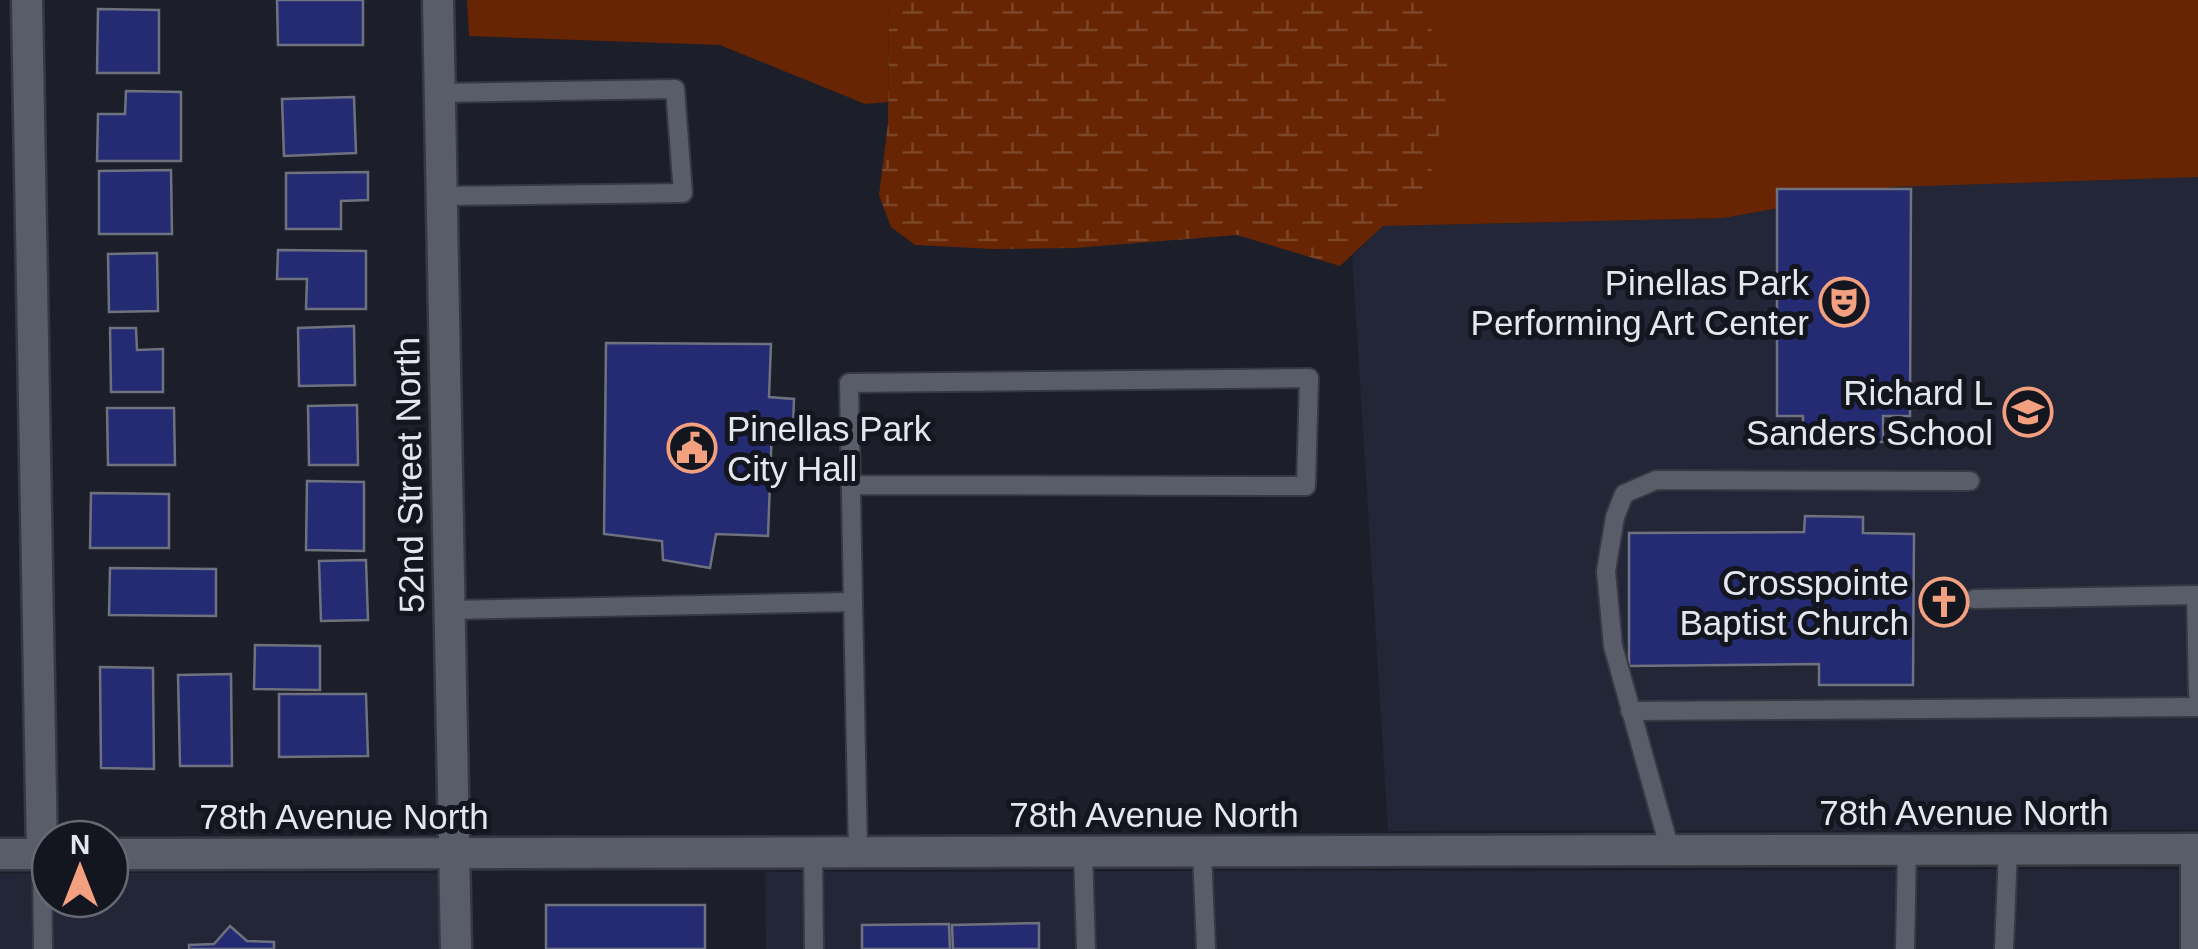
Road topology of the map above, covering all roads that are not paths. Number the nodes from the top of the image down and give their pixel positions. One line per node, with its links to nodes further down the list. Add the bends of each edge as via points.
1 (26, 0): 13 (street)
2 (438, 0): 3 (street, 52nd Street North)
3 (440, 93): 4 (street, 52nd Street North); 4 (lane, via 675,90 683,193)
4 (442, 196): 9 (street, 52nd Street North)
5 (1970, 481): 12 (lane, via 1656,480 1624,494 1606,570 1613,646)
6 (851, 485): 6 (lane, via 1306,486 1309,378 848,384); 8 (lane)
7 (1974, 599): 10 (lane, via 2196,596)
8 (853, 602): 9 (lane); 21 (lane)
9 (450, 610): 22 (street, 52nd Street North)
10 (2198, 694)
11 (2198, 708): 12 (lane)
12 (1630, 711): 17 (lane)
13 (45, 819)
14 (1907, 849): 15 (street, 78th Avenue North); 17 (street, 78th Avenue North); 32 (lane)
15 (2008, 849): 16 (street, 78th Avenue North); 33 (lane)
16 (2194, 849): 34 (lane)
17 (1670, 850): 19 (street, 78th Avenue North)
18 (1083, 851): 19 (street, 78th Avenue North); 21 (street, 78th Avenue North); 30 (lane)
19 (1202, 851): 31 (lane)
20 (813, 852): 21 (street, 78th Avenue North); 22 (street, 78th Avenue North); 29 (lane)
21 (858, 852)
22 (454, 853): 25 (street, 78th Avenue North); 28 (street, 52nd Street North)
23 (0, 854): 24 (street)
24 (30, 854)
25 (130, 854)
26 (44, 919): 27 (lane)
27 (43, 949)
28 (456, 949)
29 (814, 949)
30 (1086, 949)
31 (1206, 949)
32 (1905, 949)
33 (2004, 949)
34 (2190, 949)

